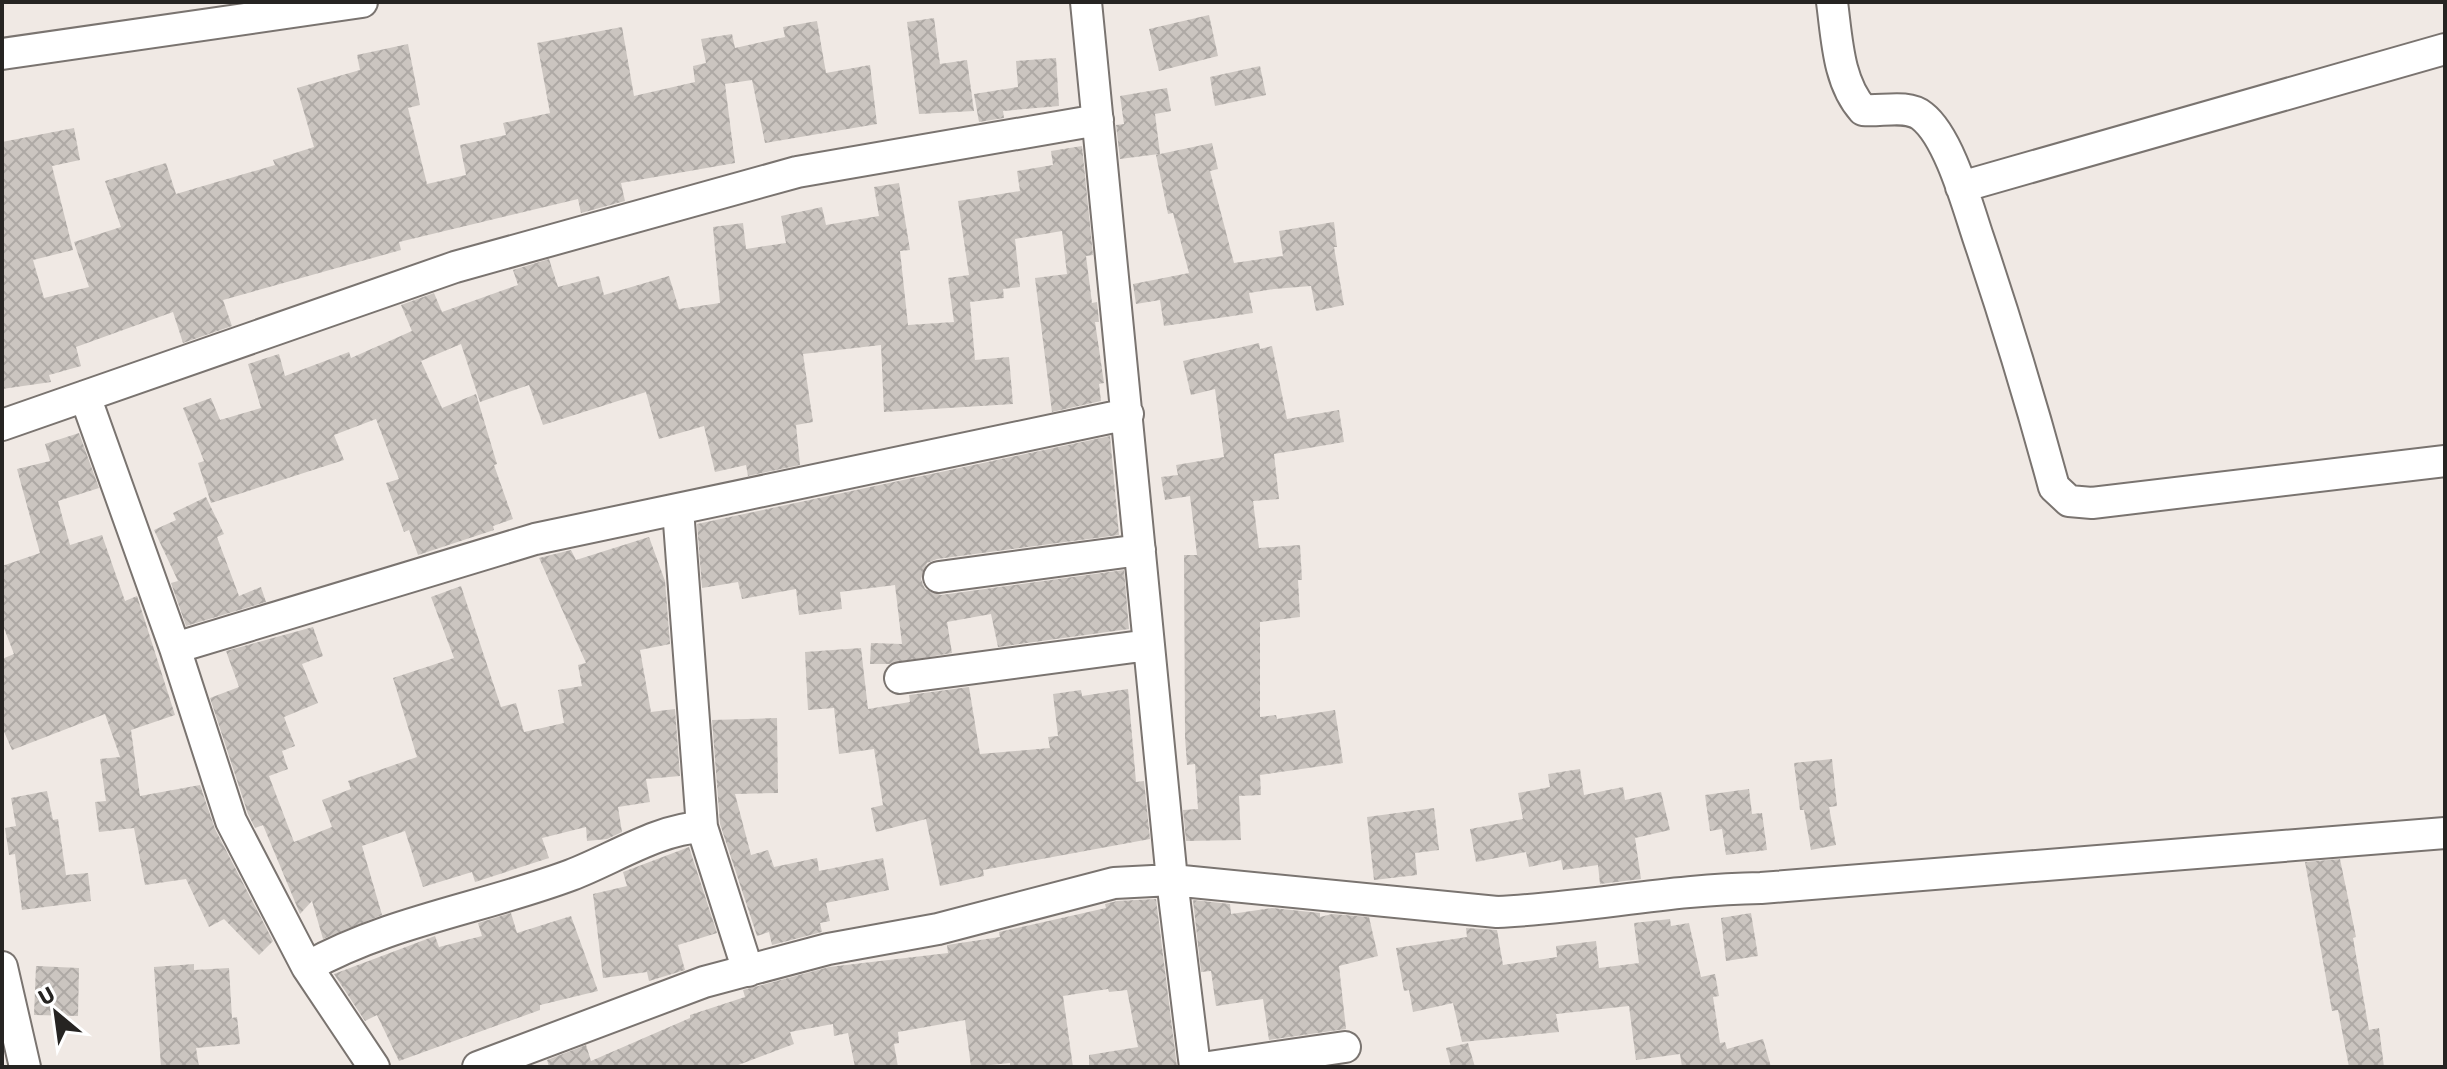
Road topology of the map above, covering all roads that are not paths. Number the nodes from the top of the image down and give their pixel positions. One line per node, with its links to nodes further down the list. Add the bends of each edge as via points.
1 (362, 2): 5 (street)
2 (1086, 2): 6 (street)
3 (1832, 2): 7 (street, via 1843,70 1854,100 1863,110 1911,110 1922,115 1935,130)
4 (2445, 49): 7 (street)
5 (2, 54)
6 (1098, 120): 8 (street, via 797,172 455,267); 9 (street)
7 (1961, 187): 11 (street, via 2020,362 2054,487 2069,501 2092,503)
8 (85, 396): 10 (street); 16 (street)
9 (1128, 414): 12 (street); 13 (street)
10 (2, 425)
11 (2445, 461)
12 (678, 509): 16 (street, via 535,539); 18 (street)
13 (1140, 550): 14 (street); 15 (street)
14 (939, 577)
15 (1149, 645): 17 (street); 20 (street)
16 (175, 648): 22 (street, via 231,821)
17 (900, 678)
18 (702, 827): 22 (street, via 680,828 499,900 433,915); 23 (street)
19 (2445, 833): 20 (street, via 1777,887 1707,888 1497,912)
20 (1172, 880): 23 (street, via 1114,883); 28 (street)
21 (2, 967): 25 (street)
22 (307, 967): 26 (street)
23 (748, 971): 27 (street, via 704,982)
24 (1345, 1047): 29 (street)
25 (25, 1067)
26 (374, 1067)
27 (478, 1067)
28 (1195, 1067)
29 (1209, 1067)

